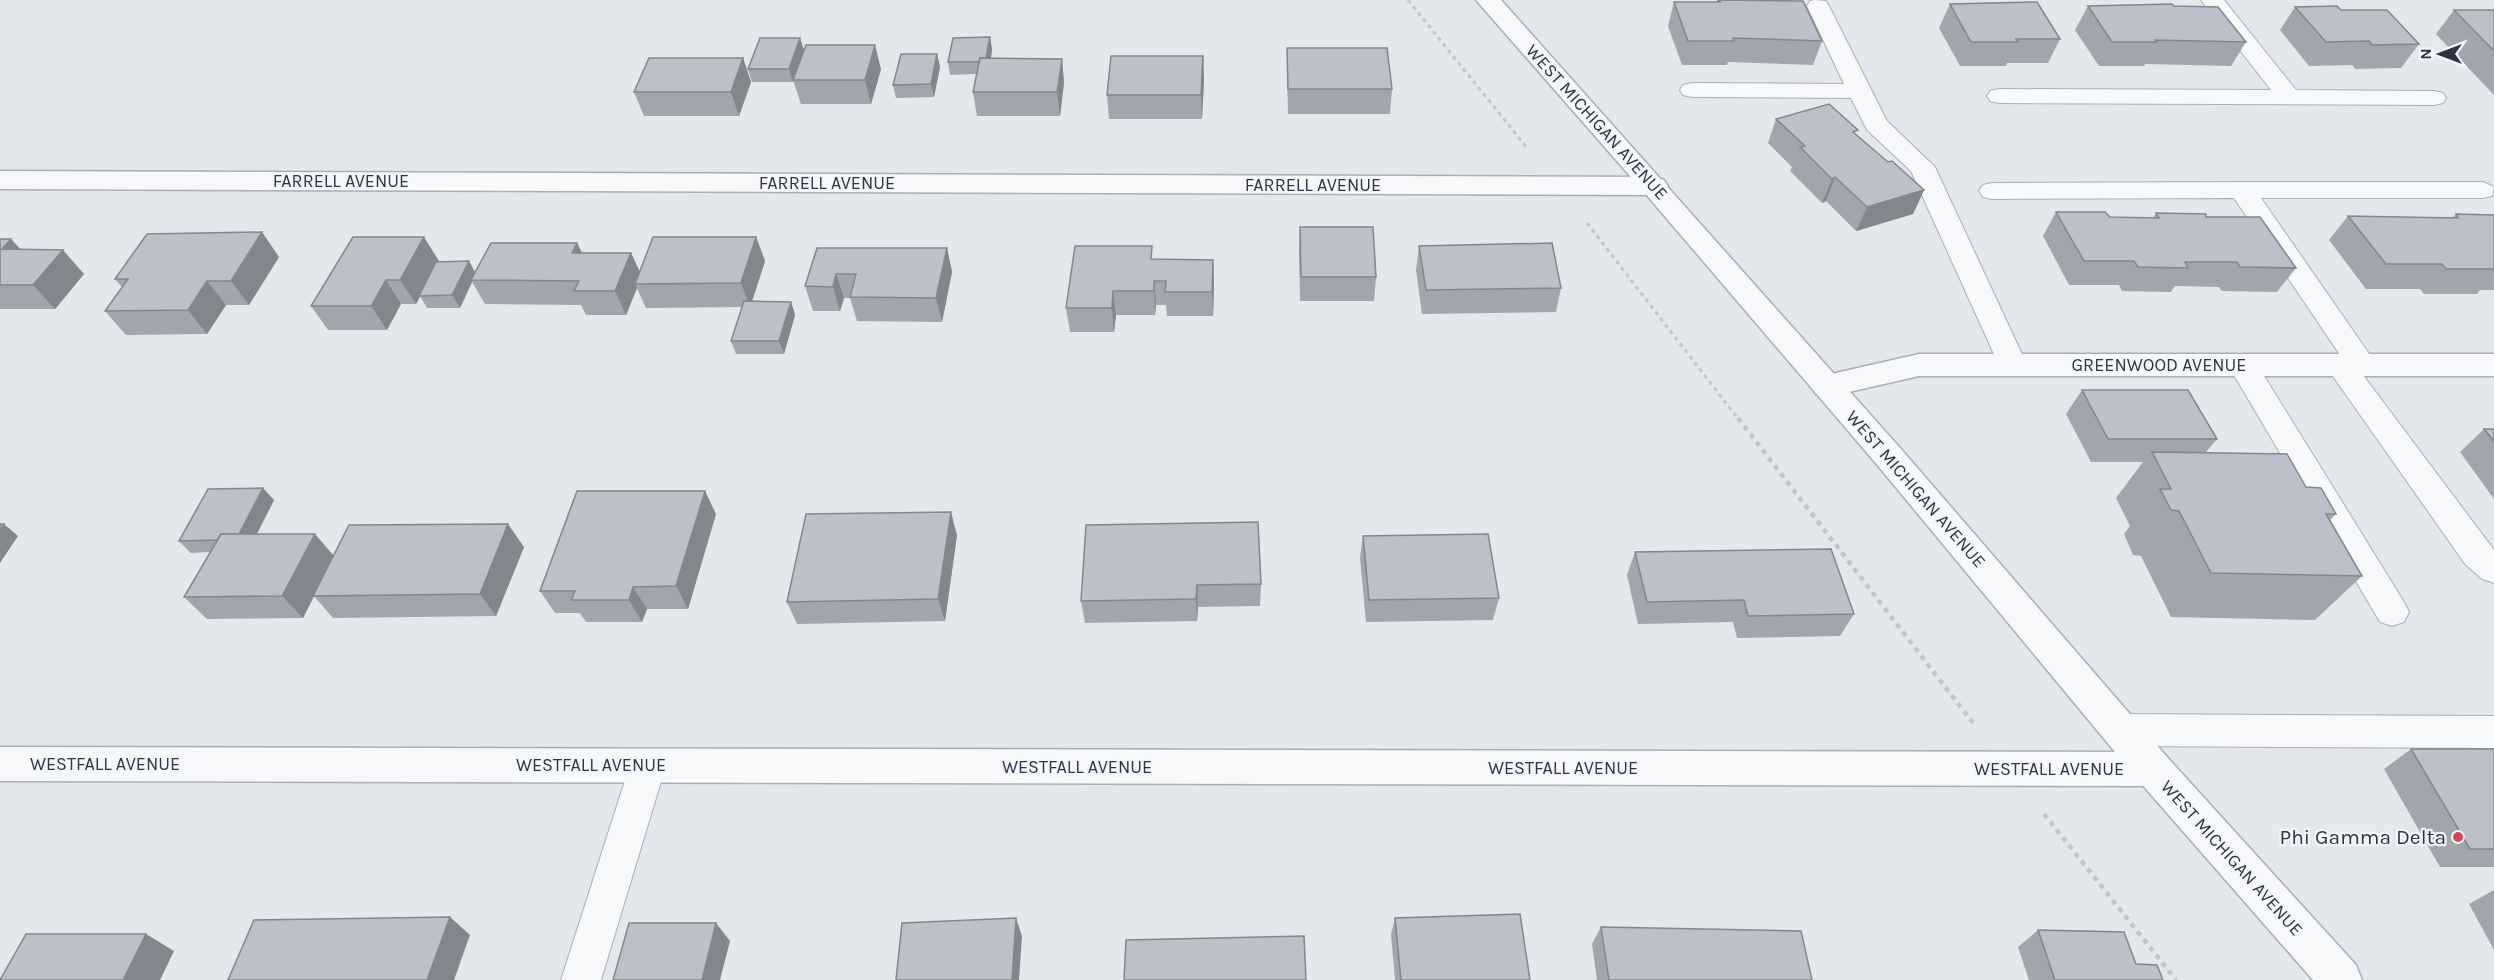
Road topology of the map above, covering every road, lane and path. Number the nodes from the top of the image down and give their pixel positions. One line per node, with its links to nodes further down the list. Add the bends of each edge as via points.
1 (1408, 0): 11 (path)
2 (1488, 0): 12 (street, WEST MICHIGAN AVENUE)
3 (2212, 0): 8 (lane)
4 (1818, 6): 6 (lane)
5 (1692, 90): 6 (lane)
6 (1859, 91): 16 (lane, via 1876,125 1922,167)
7 (1999, 96): 8 (lane)
8 (2290, 98): 9 (lane)
9 (2434, 98)
10 (0, 180): 11 (street, FARRELL AVENUE)
11 (1557, 186): 12 (street, FARRELL AVENUE); 27 (path)
12 (1654, 186): 20 (street, WEST MICHIGAN AVENUE)
13 (2242, 190): 14 (lane); 15 (lane); 18 (lane)
14 (2483, 190)
15 (1992, 191)
16 (2012, 365): 17 (street, GREENWOOD AVENUE); 20 (street, GREENWOOD AVENUE, via 1919,365)
17 (2243, 365): 18 (street, GREENWOOD AVENUE); 22 (lane)
18 (2351, 365): 19 (street, GREENWOOD AVENUE); 21 (lane, via 2477,555)
19 (2494, 365)
20 (1827, 386): 23 (street, WEST MICHIGAN AVENUE)
21 (2494, 570)
22 (2392, 612)
23 (2121, 730): 24 (lane); 28 (street, WEST MICHIGAN AVENUE)
24 (2494, 732)
25 (0, 764): 26 (street, WESTFALL AVENUE)
26 (648, 765): 27 (street, WESTFALL AVENUE); 29 (lane)
27 (2009, 769): 28 (street, WESTFALL AVENUE); 30 (path)
28 (2153, 769): 31 (street, WEST MICHIGAN AVENUE)
29 (581, 980)
30 (2176, 980)
31 (2341, 980)

